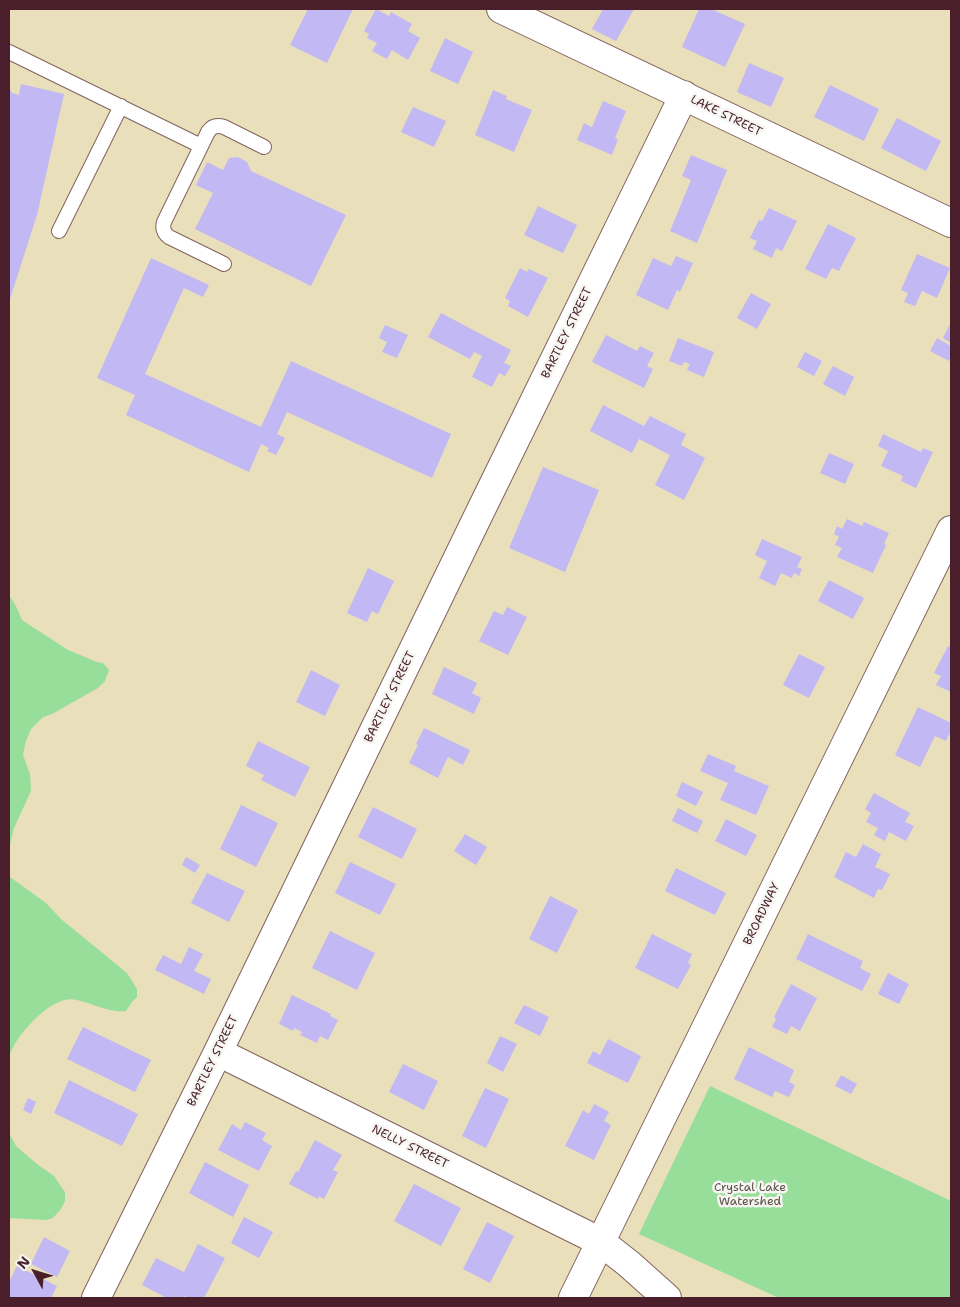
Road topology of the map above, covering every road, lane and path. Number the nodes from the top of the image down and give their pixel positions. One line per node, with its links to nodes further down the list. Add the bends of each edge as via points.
1 (501, 9): 3 (street, LAKE STREET)
2 (9, 52): 4 (lane)
3 (684, 95): 7 (street, LAKE STREET); 11 (street, BARTLEY STREET)
4 (120, 106): 5 (lane); 8 (lane)
5 (201, 146): 6 (lane, via 209,130 219,126); 9 (lane, via 164,222 163,231)
6 (264, 147)
7 (951, 224)
8 (59, 231)
9 (224, 264)
10 (951, 530): 12 (street, BROADWAY)
11 (218, 1052): 12 (street, NELLY STREET); 13 (street, BARTLEY STREET)
12 (601, 1242): 14 (street, BROADWAY); 15 (street, NELLY STREET)
13 (96, 1298)
14 (573, 1298)
15 (667, 1298)

